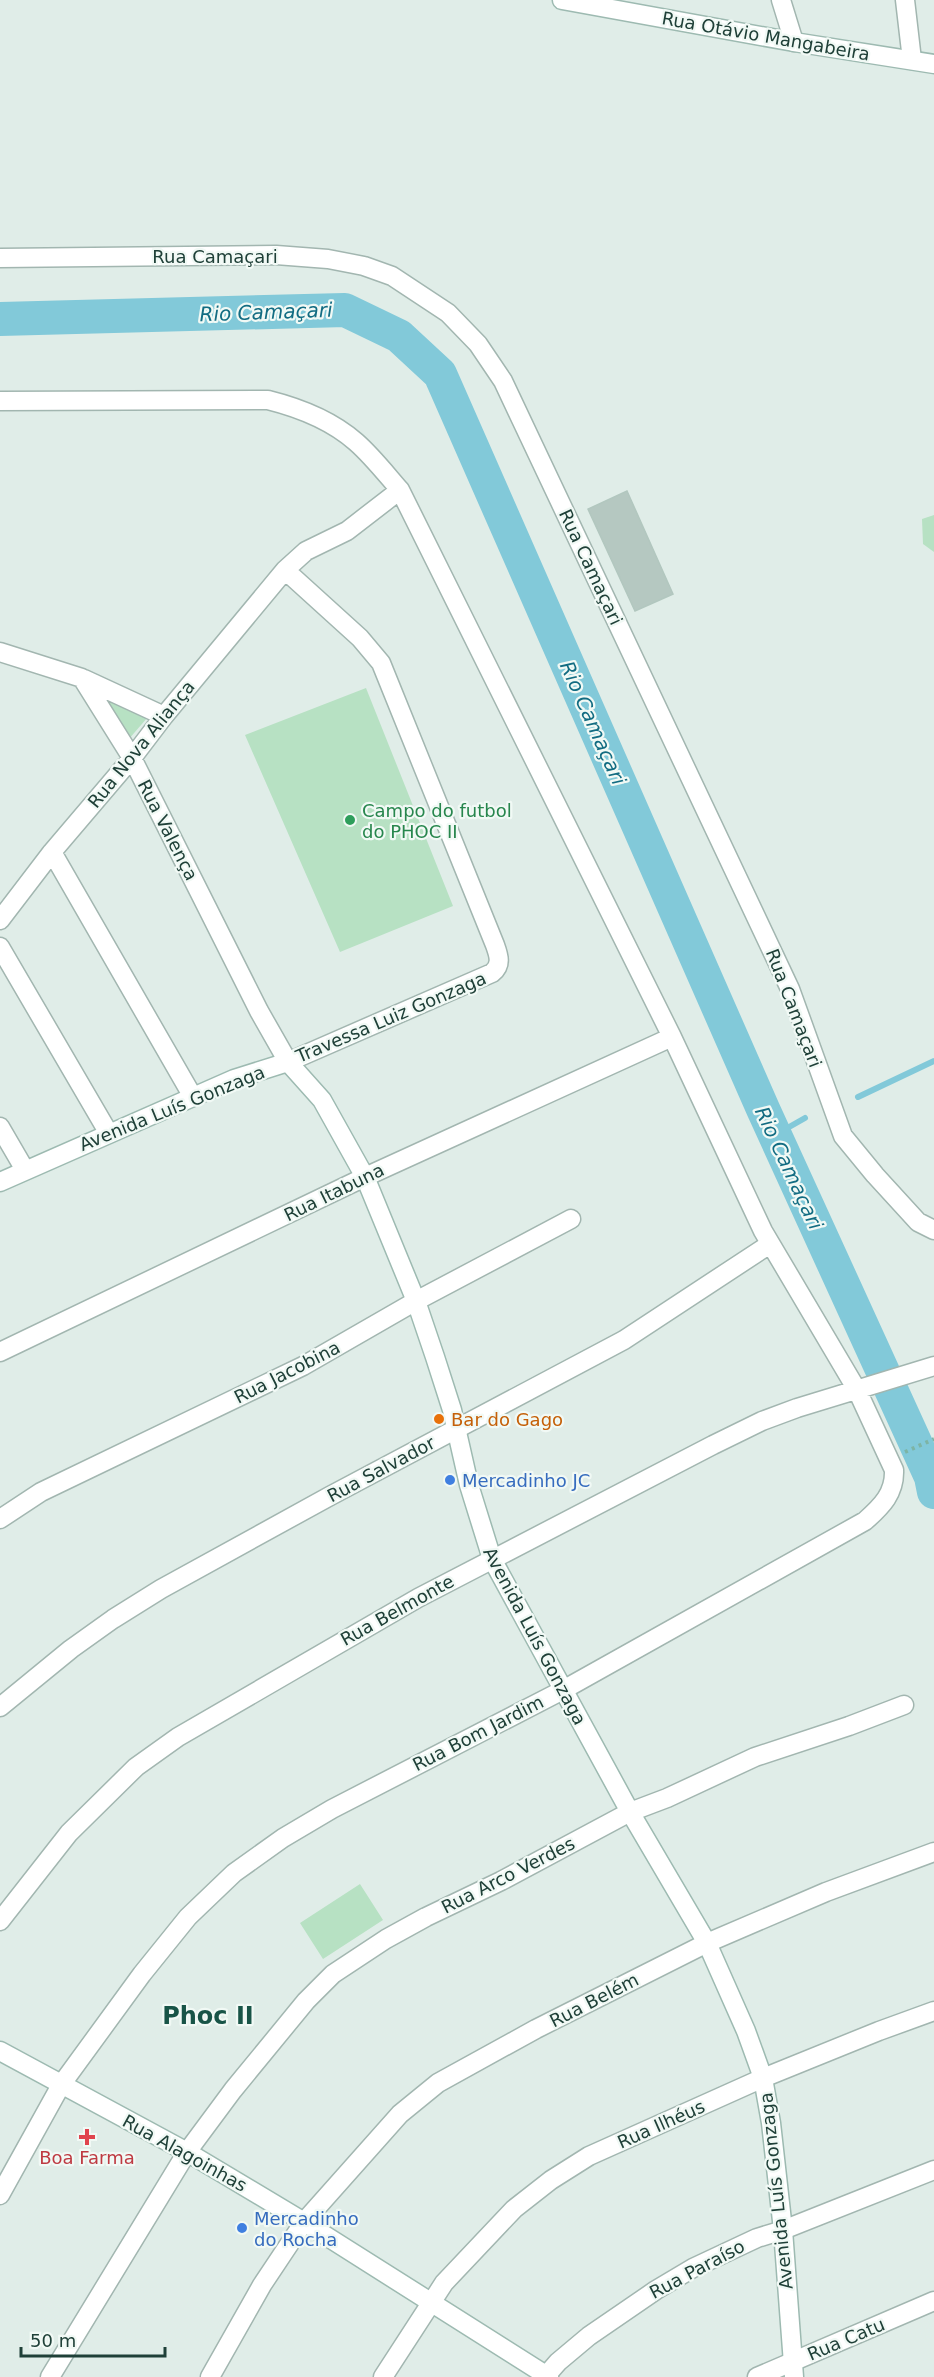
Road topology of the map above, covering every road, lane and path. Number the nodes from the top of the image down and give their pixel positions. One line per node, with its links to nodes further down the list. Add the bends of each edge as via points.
1 (562, 0): 4 (street, Rua Otávio Mangabeira)
2 (781, 0): 4 (street)
3 (905, 0): 5 (street)
4 (794, 42): 5 (street, Rua Otávio Mangabeira)
5 (912, 60): 6 (street, Rua Otávio Mangabeira)
6 (934, 64)
7 (0, 258): 27 (street, Rua Camaçari, via 276,255 328,259 392,276 448,313 478,344 502,381 790,989 843,1136 918,1222)
8 (0, 401): 9 (street, Rua Bom Jardim, via 268,400 299,408 342,431)
9 (400, 490): 10 (street, Rua Nova Aliança, via 346,531 306,550); 18 (street, Rua Bom Jardim)
10 (285, 570): 13 (street, Rua Nova Aliança); 19 (street, Travessa Luiz Gonzaga, via 360,638 381,663 499,962 492,973)
11 (0, 652): 12 (street)
12 (82, 678): 13 (street); 14 (street, Rua Valença)
13 (164, 716): 14 (street, Rua Nova Aliança)
14 (132, 758): 15 (street, Rua Nova Aliança); 19 (street, Rua Valença)
15 (52, 852): 16 (street, Rua Nova Aliança); 20 (street)
16 (0, 920)
17 (0, 947): 22 (street)
18 (672, 1037): 24 (street, Rua Itabuna); 28 (street, Rua Bom Jardim)
19 (288, 1062): 20 (street, Avenida Luís Gonzaga); 24 (street, Avenida Luís Gonzaga, via 322,1100)
20 (193, 1097): 22 (street, Avenida Luís Gonzaga)
21 (0, 1126): 23 (street)
22 (108, 1132): 23 (street, Avenida Luís Gonzaga)
23 (25, 1170): 25 (street, Avenida Luís Gonzaga)
24 (365, 1176): 29 (street, Avenida Luís Gonzaga); 30 (street, Rua Itabuna)
25 (0, 1182)
26 (571, 1219): 29 (street, Rua Jacobina)
27 (934, 1230)
28 (770, 1244): 32 (street, Rua Bom Jardim); 33 (street, Rua Salvador, via 624,1340)
29 (416, 1301): 33 (street, Avenida Luís Gonzaga); 36 (street, Rua Jacobina, via 303,1366 42,1492)
30 (0, 1352)
31 (927, 1368): 32 (street, Rua Belmonte)
32 (856, 1390): 37 (street, Rua Belmonte, via 762,1421); 38 (street, Rua Bom Jardim, via 894,1470 889,1496 879,1508 866,1521 813,1552)
33 (456, 1430): 37 (street, Avenida Luís Gonzaga); 40 (street, Rua Salvador, via 161,1589 70,1649)
34 (934, 1438): 35 (path)
35 (910, 1449)
36 (0, 1519)
37 (492, 1559): 38 (street, Avenida Luís Gonzaga); 43 (street, Rua Belmonte, via 177,1737 136,1767 69,1833)
38 (563, 1690): 41 (street, Avenida Luís Gonzaga); 48 (street, Rua Bom Jardim, via 332,1809 234,1873 166,1942)
39 (904, 1705): 41 (street, Rua Arco Verdes, via 755,1757)
40 (0, 1707)
41 (630, 1812): 44 (street, Avenida Luís Gonzaga); 49 (street, Rua Arco Verdes, via 426,1917 333,1974 306,2001)
42 (934, 1852): 44 (street, Rua Belém, via 826,1892)
43 (0, 1921)
44 (707, 1943): 47 (street, Avenida Luís Gonzaga); 52 (street, Rua Belém, via 536,2029 438,2084 400,2114)
45 (934, 2011): 47 (street, Rua Ilhéus)
46 (0, 2051): 48 (street, Rua Alagoinhas)
47 (763, 2078): 53 (street, Avenida Luís Gonzaga); 55 (street, Rua Ilhéus, via 589,2156 551,2180 514,2209 459,2266)
48 (61, 2085): 49 (street, Rua Alagoinhas); 51 (street, Rua Bom Jardim)
49 (187, 2152): 52 (street, Rua Alagoinhas); 58 (street, Rua Arco Verdes)
50 (934, 2170): 53 (street, Rua Paraíso)
51 (0, 2194)
52 (304, 2222): 55 (street, Rua Alagoinhas); 59 (street, Rua Belém, via 262,2285)
53 (783, 2230): 56 (street, Avenida Luís Gonzaga); 57 (street, Rua Paraíso, via 727,2250 656,2290 589,2336)
54 (934, 2301): 56 (street, Rua Catu)
55 (431, 2302): 57 (street, Rua Alagoinhas); 60 (street, Rua Ilhéus)
56 (793, 2370): 61 (street, Rua Catu)
57 (547, 2376)
58 (50, 2377)
59 (210, 2377)
60 (383, 2377)
61 (757, 2377)

